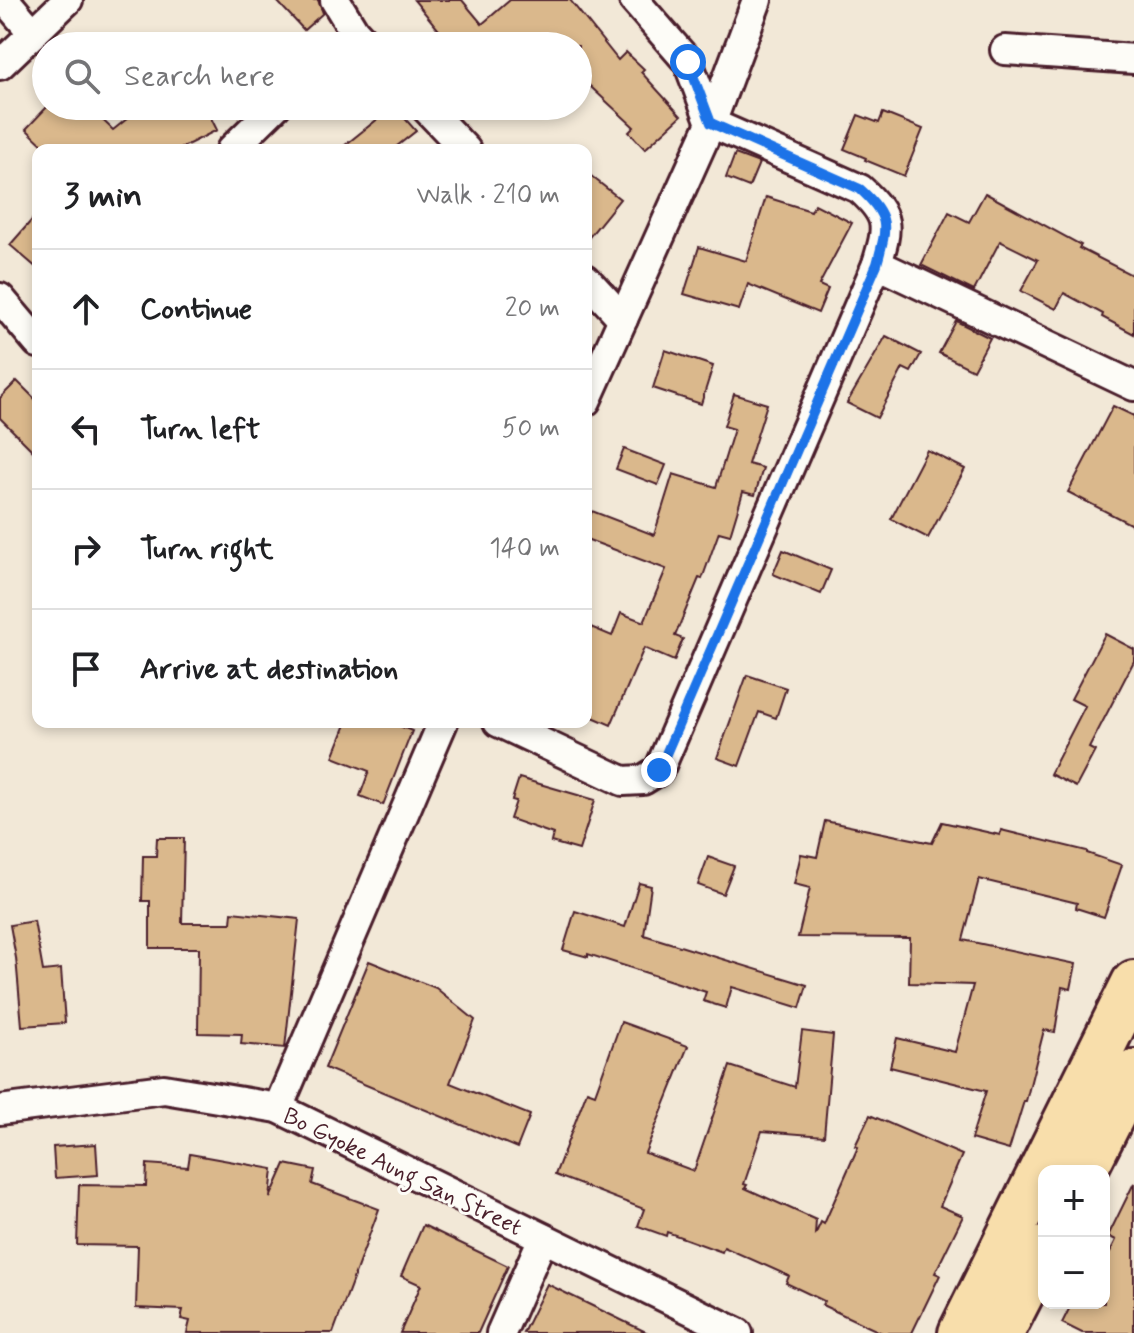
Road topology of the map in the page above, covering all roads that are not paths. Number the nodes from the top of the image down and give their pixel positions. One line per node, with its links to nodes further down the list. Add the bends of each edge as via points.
1 (5, 0): 6 (street)
2 (68, 0): 7 (street)
3 (335, 0): 8 (street)
4 (634, 0): 15 (street, via 688,62)
5 (757, 0): 15 (street)
6 (32, 32)
7 (34, 32)
8 (350, 32)
9 (32, 34): 12 (street)
10 (1005, 50): 11 (street)
11 (1134, 59)
12 (0, 65)
13 (262, 120): 16 (street)
14 (437, 120): 17 (street)
15 (711, 123): 18 (street, via 860,189 879,206 885,233); 21 (street)
16 (237, 144)
17 (460, 144)
18 (877, 264): 23 (street); 26 (street, via 659,770 643,780 623,781)
19 (592, 285): 21 (street)
20 (0, 298): 22 (street)
21 (623, 319): 24 (street)
22 (32, 334)
23 (1134, 386)
24 (592, 388)
25 (440, 728): 29 (street)
26 (511, 728)
27 (1134, 983): 36 (highway)
28 (1134, 1072): 31 (highway)
29 (278, 1108): 30 (street, Bo Gyoke Aung San Street, via 164,1089); 32 (street, Bo Gyoke Aung San Street)
30 (0, 1110)
31 (1087, 1165)
32 (543, 1238): 34 (street); 35 (street, Bo Gyoke Aung San Street)
33 (1038, 1261): 37 (highway)
34 (501, 1333)
35 (738, 1333)
36 (961, 1333)
37 (1001, 1333)

